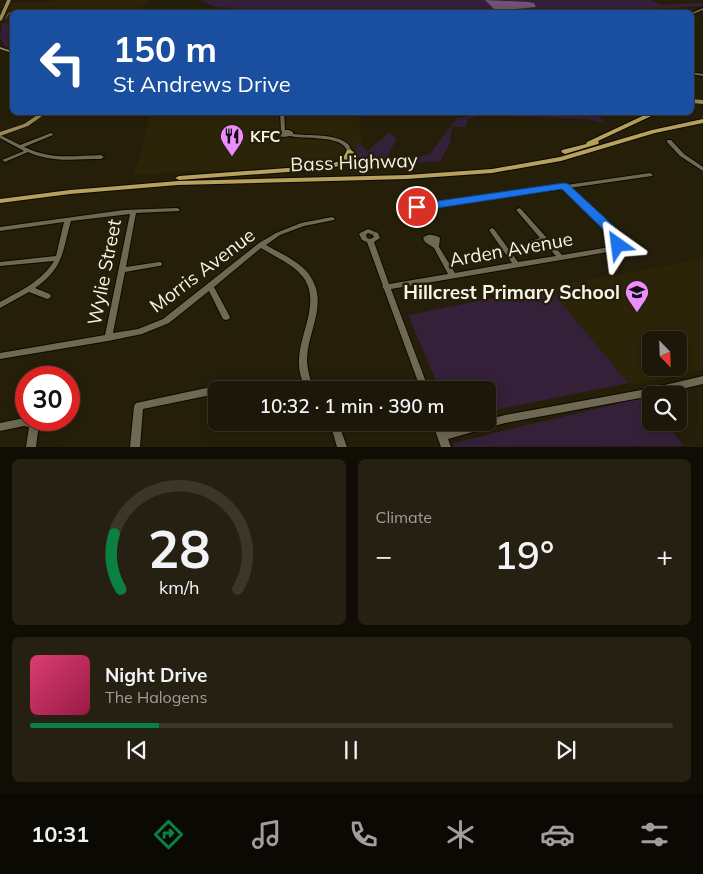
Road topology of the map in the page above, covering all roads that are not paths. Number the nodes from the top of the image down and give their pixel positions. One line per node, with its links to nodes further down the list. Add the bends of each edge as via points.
1 (9, 0): 2 (main road)
2 (0, 20)
3 (41, 115): 9 (main road)
4 (282, 115): 13 (street, via 283,131 280,135 334,139 346,144)
5 (653, 115): 14 (highway)
6 (703, 117): 14 (highway, Bass Highway, via 653,126)
7 (703, 121): 22 (highway, Bass Highway, via 654,131 561,159 492,171 407,177 178,183)
8 (51, 134): 11 (street)
9 (0, 135): 11 (street)
10 (669, 141): 17 (street, via 682,155)
11 (21, 146): 12 (street)
12 (27, 150): 15 (street, via 52,158); 16 (street)
13 (350, 152): 19 (highway, via 345,161 329,167)
14 (563, 153): 19 (highway, Bass Highway, via 446,170)
15 (101, 157)
16 (5, 160)
17 (703, 169)
18 (650, 175): 20 (street)
19 (179, 178): 21 (highway, Bass Highway)
20 (564, 186): 23 (street); 36 (street, Arden Avenue, via 619,240 612,249)
21 (0, 195)
22 (0, 201)
23 (417, 207)
24 (177, 210): 26 (street)
25 (519, 210): 31 (street)
26 (133, 212): 28 (street); 41 (street, Wylie Street)
27 (332, 219): 34 (street, Morris Avenue, via 303,224)
28 (68, 220): 29 (street); 37 (street)
29 (0, 229)
30 (492, 230): 40 (street)
31 (545, 239): 33 (street); 36 (street)
32 (370, 241): 44 (street)
33 (532, 242)
34 (260, 245): 43 (street, Morris Avenue); 52 (street, via 297,268 313,289 316,302 303,361)
35 (436, 247): 42 (street)
36 (560, 257): 40 (street, Arden Avenue)
37 (58, 258): 38 (street); 45 (street, via 52,269)
38 (0, 264)
39 (159, 264): 41 (street)
40 (516, 264): 42 (street, Arden Avenue)
41 (122, 270): 49 (street, Wylie Street)
42 (453, 276): 44 (street, Arden Avenue)
43 (210, 286): 48 (street); 49 (street, Morris Avenue, via 155,327)
44 (386, 286): 53 (street)
45 (29, 289): 46 (street); 47 (street)
46 (47, 296)
47 (0, 305)
48 (226, 316)
49 (108, 338): 50 (street, Morris Avenue)
50 (0, 356)
51 (703, 380): 58 (street, via 505,419)
52 (307, 381)
53 (422, 381)
54 (208, 392): 60 (street, via 139,406)
55 (0, 427): 59 (street, via 24,422 34,424)
56 (337, 431): 61 (street)
57 (440, 431): 58 (street)
58 (442, 436): 62 (street)
59 (31, 446)
60 (135, 446)
61 (342, 446)
62 (446, 446)

